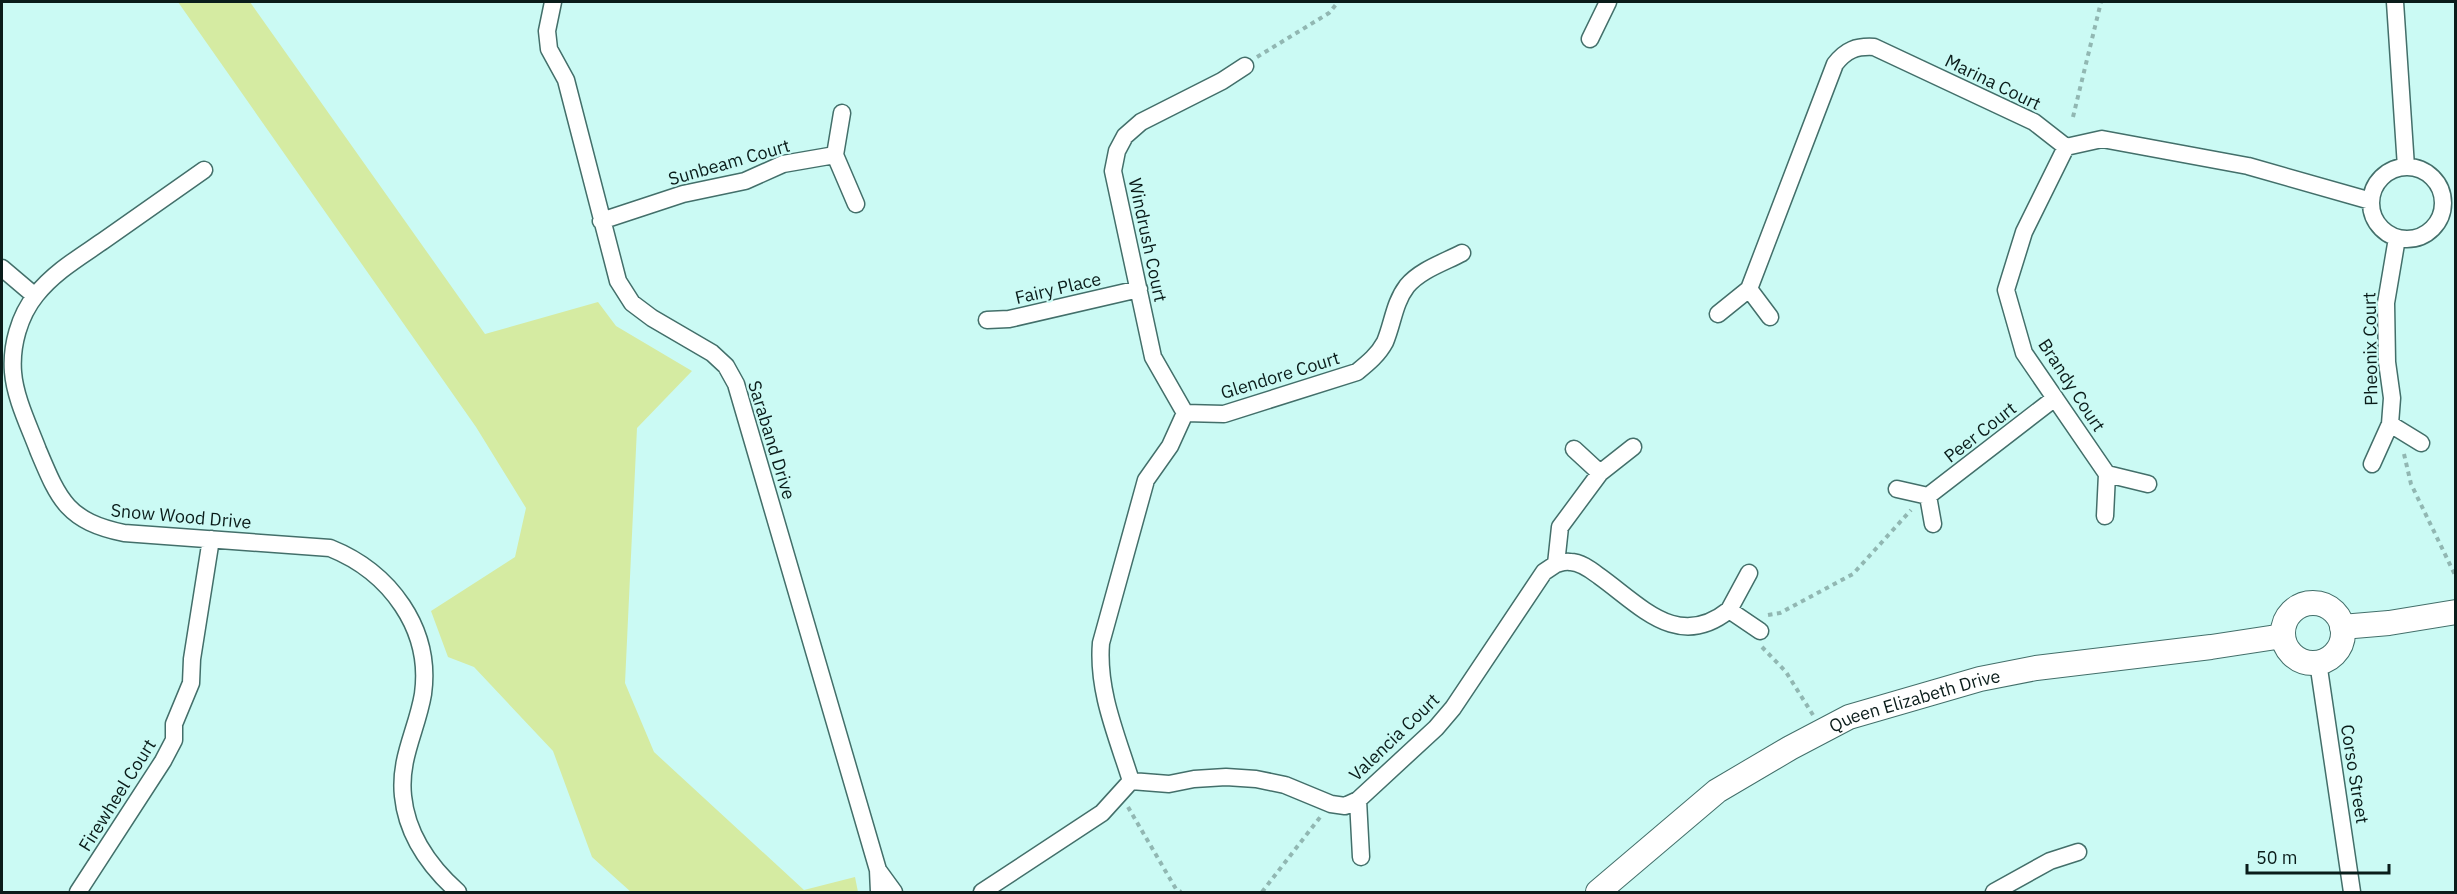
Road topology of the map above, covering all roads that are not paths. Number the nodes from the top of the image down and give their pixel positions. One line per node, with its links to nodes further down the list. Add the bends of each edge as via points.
1 (553, 2): 14 (street, Saraband Drive, via 546,31 549,49 566,80)
2 (1608, 2): 4 (street)
3 (2394, 2): 9 (street)
4 (1590, 39)
5 (1245, 66): 18 (street, Windrush Court, via 1141,122 1125,136 1117,151 1113,171)
6 (842, 113): 8 (street)
7 (2066, 147): 12 (street, via 2102,139 2248,166); 19 (street, Marina Court, via 2034,122 1874,47 1852,49 1834,64); 24 (street, Brandy Court, via 2024,232 2006,290 2024,353)
8 (835, 155): 13 (street); 14 (street, Sunbeam Court, via 783,164 745,181 683,194)
9 (2406, 167): 11 (street, via 2429,174); 12 (street, via 2380,178)
10 (204, 170): 20 (street, Snow Wood Drive, via 61,270)
11 (2449, 197): 15 (street, via 2437,224 2423,236)
12 (2371, 201): 15 (street, via 2378,224)
13 (856, 204)
14 (601, 221): 51 (street, Saraband Drive, via 618,281 632,303 712,353 726,366 736,384)
15 (2397, 238): 26 (street, Pheonix Court, via 2386,303)
16 (1462, 253): 25 (street, Glendore Court, via 1408,285 1398,300 1385,341 1374,359 1357,372 1224,414)
17 (2, 268): 20 (street)
18 (1138, 289): 23 (street, Fairy Place, via 1009,319); 25 (street, Windrush Court, via 1153,357)
19 (1749, 289): 21 (street); 22 (street)
20 (35, 296): 38 (street, Snow Wood Drive, via 17,330 13,374 31,431 54,488 66,506 103,529)
21 (1718, 314)
22 (1770, 317)
23 (987, 320)
24 (2055, 398): 32 (street, Brandy Court); 35 (street, Peer Court)
25 (1185, 413): 47 (street, via 1170,446 1146,480 1101,643 1101,686)
26 (2390, 424): 27 (street, Pheonix Court); 30 (street, Pheonix Court)
27 (2421, 442)
28 (1633, 447): 31 (street)
29 (1574, 449): 31 (street)
30 (2372, 464)
31 (1600, 473): 39 (street, via 1560,527)
32 (2107, 474): 33 (street); 36 (street)
33 (2148, 484)
34 (1897, 489): 35 (street)
35 (1928, 496): 37 (street)
36 (2105, 516)
37 (1933, 524)
38 (211, 538): 52 (street, Firewheel Court, via 191,683 174,724 174,740); 53 (street, Snow Wood Drive, via 330,548 373,572 405,606 419,640 425,669 417,718 407,747 403,798 423,855)
39 (1556, 564): 41 (street, via 1571,561 1586,567 1660,621 1679,628 1702,626); 48 (street, Valencia Court, via 1544,572 1453,708)
40 (1749, 573): 41 (street)
41 (1729, 610): 44 (street)
42 (2456, 612): 43 (street)
43 (2342, 627): 45 (street, via 2334,611 2308,603 2286,618); 46 (street, via 2338,650)
44 (1755, 628)
45 (2283, 636): 46 (street, via 2295,657); 57 (street, Queen Elizabeth Drive, via 2036,668 1980,679 1849,717 1718,791)
46 (2318, 662): 59 (street, Corso Street)
47 (1126, 787): 48 (street, Valencia Court, via 1226,777 1285,785 1331,804 1346,806); 56 (street, via 1102,813)
48 (1358, 800): 50 (street)
49 (2078, 852): 58 (street, via 2050,861)
50 (1361, 858)
51 (878, 870): 54 (street, Saraband Drive); 55 (street, Saraband Drive)
52 (78, 892)
53 (458, 892)
54 (879, 892)
55 (894, 892)
56 (982, 892)
57 (1598, 892)
58 (1994, 892)
59 (2352, 892)

